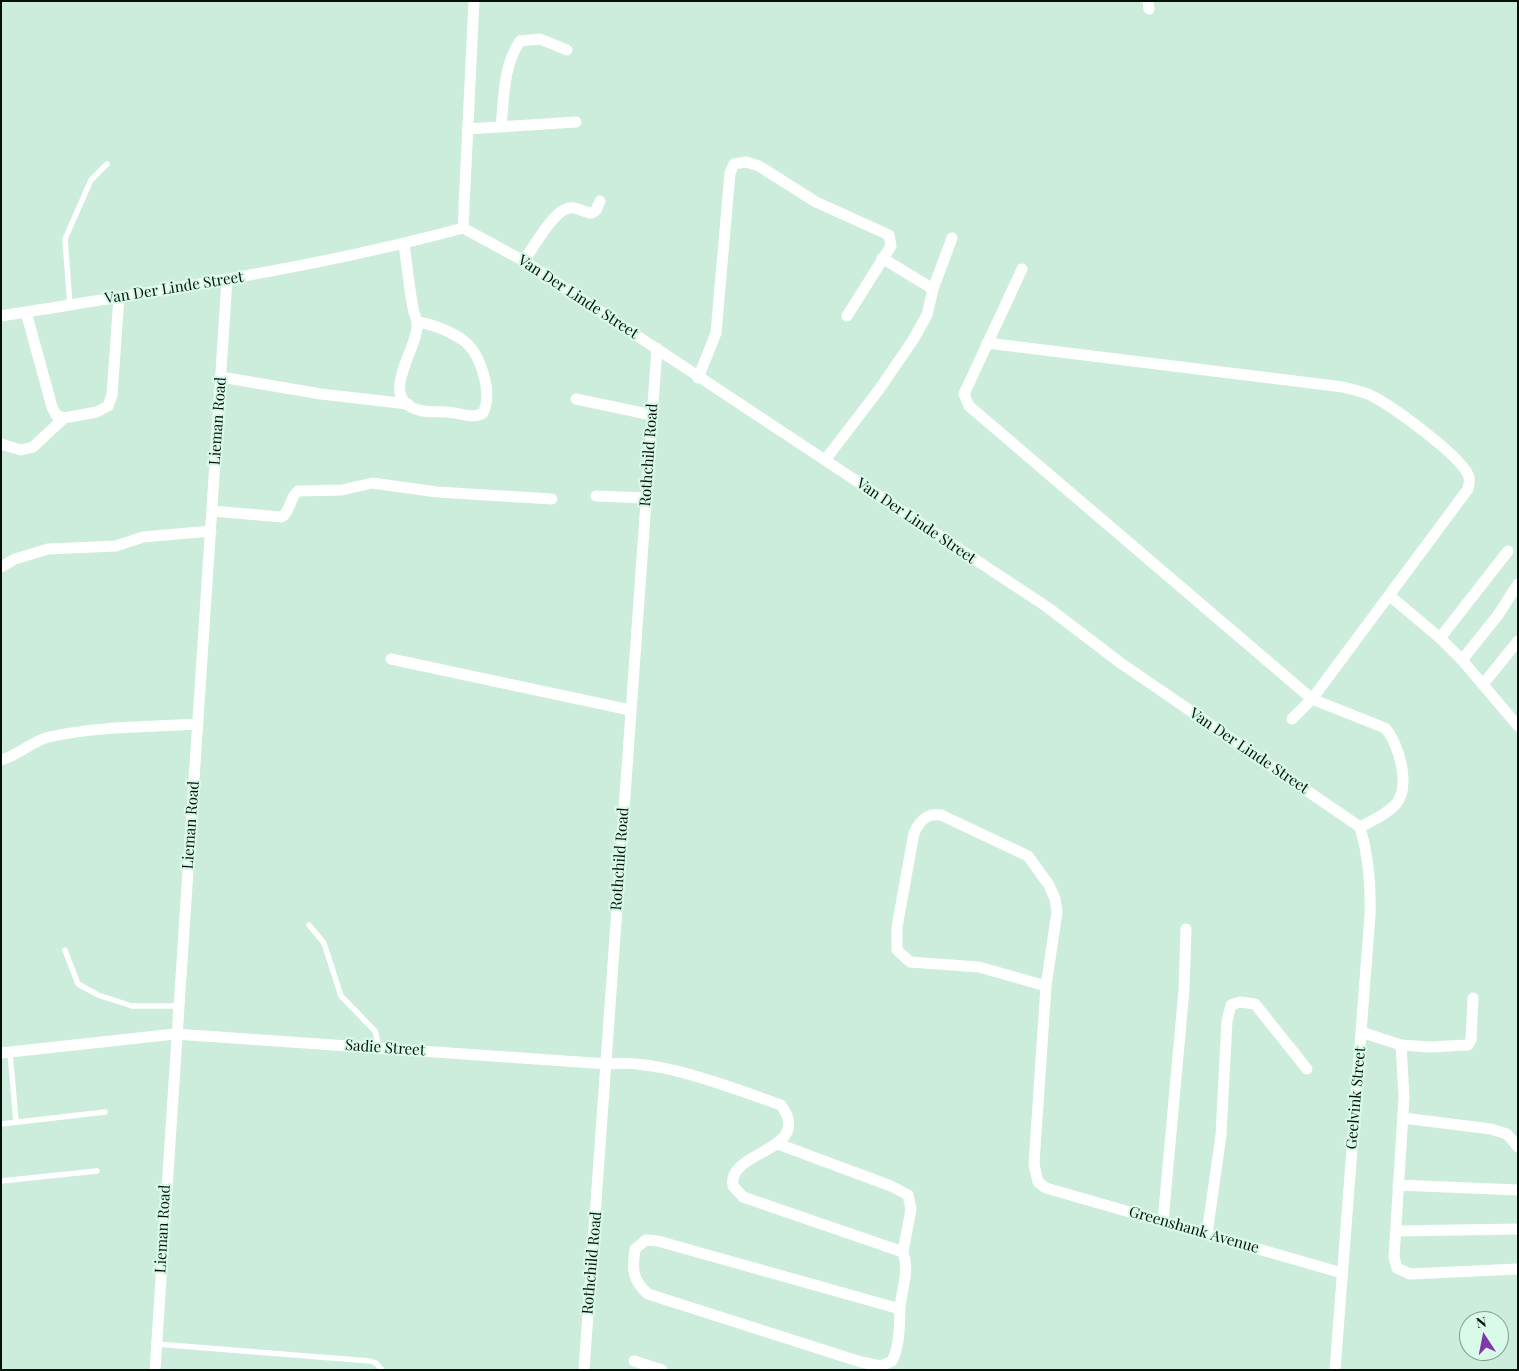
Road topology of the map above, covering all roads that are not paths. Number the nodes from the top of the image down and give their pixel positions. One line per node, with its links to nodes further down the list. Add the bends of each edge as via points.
1 (474, 1): 5 (street)
2 (567, 50): 4 (street, via 540,39 520,41 506,75)
3 (576, 122): 4 (street)
4 (501, 126): 5 (street)
5 (467, 129): 8 (street)
6 (107, 164): 17 (lane, via 91,180 65,239)
7 (600, 201): 12 (street, via 592,213 571,207 564,210)
8 (463, 228): 10 (street, Van Der Linde Street); 12 (street, Van Der Linde Street)
9 (952, 238): 15 (street)
10 (404, 244): 14 (street, Van Der Linde Street); 21 (street)
11 (882, 258): 15 (street); 20 (street); 25 (street, via 891,246 889,235 816,202 758,166 746,162 734,164 730,173 716,333)
12 (524, 261): 23 (street, Van Der Linde Street)
13 (1022, 269): 22 (street)
14 (227, 280): 16 (street, Van Der Linde Street); 24 (street, Lieman Road)
15 (933, 289): 31 (street, via 927,315 913,340)
16 (119, 297): 17 (street, Van Der Linde Street); 29 (street, via 112,395 108,406 97,412)
17 (70, 305): 18 (street, Van Der Linde Street)
18 (26, 312): 19 (street, Van Der Linde Street); 29 (street, via 52,407 56,415)
19 (1, 316)
20 (848, 316)
21 (417, 322): 27 (street, via 400,382 401,395); 27 (street, via 426,323 466,343 487,382 487,404 483,413 470,416 420,411)
22 (986, 343): 40 (street, via 1343,387 1370,395 1394,409 1441,446 1466,471 1469,483 1468,489); 46 (street, via 964,394 969,406)
23 (657, 348): 25 (street, Van Der Linde Street); 28 (street, Rothchild Road)
24 (221, 377): 27 (street, via 321,394); 35 (street, Lieman Road)
25 (698, 378): 31 (street, Van Der Linde Street)
26 (576, 399): 28 (street)
27 (408, 404)
28 (652, 415): 33 (street, Rothchild Road)
29 (64, 418): 30 (street, via 32,447 21,450)
30 (2, 444)
31 (825, 460): 52 (street, Van Der Linde Street, via 1047,607 1122,664)
32 (596, 496): 33 (street)
33 (646, 498): 47 (street, Rothchild Road)
34 (552, 499): 35 (street, via 437,492 362,483 342,490 298,491 282,517)
35 (212, 511): 36 (street, Lieman Road)
36 (211, 531): 38 (street, via 143,537 116,546 48,549); 49 (street, Lieman Road)
37 (1508, 550): 41 (street)
38 (1, 567)
39 (1518, 584): 44 (street)
40 (1390, 596): 41 (street); 46 (street)
41 (1440, 638): 44 (street)
42 (1518, 641): 45 (street)
43 (391, 658): 47 (street)
44 (1462, 660): 45 (street)
45 (1484, 683): 50 (street)
46 (1312, 699): 48 (street); 52 (street, via 1385,728 1397,748 1402,776 1397,802 1384,814)
47 (630, 710): 64 (street, Rothchild Road)
48 (1292, 720)
49 (198, 724): 51 (street, via 98,729 47,738); 58 (street, Lieman Road)
50 (1518, 726)
51 (1, 760)
52 (1360, 826): 59 (street, Geelvink Street, via 1371,878)
53 (309, 925): 62 (lane, via 324,943 341,996 375,1031)
54 (1186, 929): 77 (street, via 1184,990)
55 (64, 950): 58 (lane, via 78,984 98,996 132,1006)
56 (1046, 986): 56 (street, via 979,967 910,962 897,950 897,926 914,833 920,821 927,816 941,815 1028,856 1039,869 1055,899 1057,912); 77 (street, Greenshank Avenue, via 1034,1164 1038,1182 1046,1188)
57 (1473, 998): 61 (street, via 1468,1045)
58 (178, 1006): 60 (street, Lieman Road)
59 (1361, 1032): 61 (street); 83 (street, Geelvink Street)
60 (175, 1034): 62 (street, Sadie Street); 63 (street, Sadie Street); 85 (street, Lieman Road)
61 (1401, 1045): 67 (street)
62 (380, 1047): 64 (street, Sadie Street)
63 (6, 1053): 68 (lane)
64 (608, 1064): 71 (street, Sadie Street, via 639,1062 781,1105 789,1123); 89 (street, Rothchild Road)
65 (1307, 1069): 80 (street, via 1255,1004 1240,1002 1231,1005 1218,1173)
66 (105, 1112): 68 (lane)
67 (1403, 1118): 70 (street, via 1491,1129); 75 (street)
68 (16, 1122): 69 (lane)
69 (1, 1124)
70 (1516, 1139)
71 (778, 1144): 81 (street, via 908,1195 911,1209); 81 (street, via 739,1166 732,1181 737,1192 756,1202)
72 (97, 1171): 74 (lane)
73 (1, 1177): 74 (lane)
74 (2, 1181)
75 (1398, 1185): 76 (street); 79 (street)
76 (1518, 1190)
77 (1162, 1221): 80 (street, Greenshank Avenue)
78 (1518, 1230): 79 (street)
79 (1396, 1231): 82 (street, via 1394,1264 1410,1274)
80 (1207, 1234): 83 (street, Greenshank Avenue)
81 (903, 1252): 84 (street, via 907,1274)
82 (1518, 1269)
83 (1342, 1273): 91 (street, Geelvink Street)
84 (900, 1309): 84 (street, via 900,1332 892,1361 881,1366 861,1362 648,1294 633,1277 635,1249 646,1240 658,1240)
85 (156, 1344): 87 (street, Lieman Road); 88 (lane, via 370,1361)
86 (634, 1361): 90 (street)
87 (155, 1370)
88 (382, 1370)
89 (584, 1370)
90 (662, 1370)
91 (1335, 1370)

